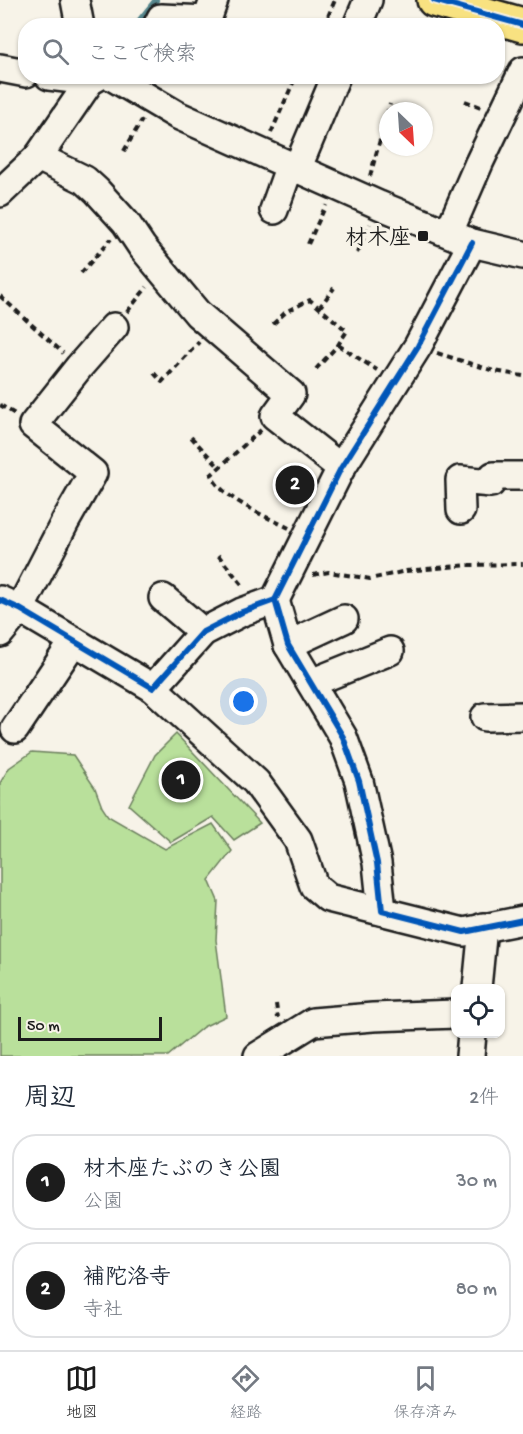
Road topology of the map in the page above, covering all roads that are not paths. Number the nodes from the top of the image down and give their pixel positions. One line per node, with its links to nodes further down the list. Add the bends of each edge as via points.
1 (75, 0): 5 (street)
2 (214, 0): 6 (street)
3 (368, 0): 7 (street)
4 (434, 0): 8 (highway)
5 (78, 18)
6 (208, 18)
7 (360, 18)
8 (498, 18)
9 (505, 20): 10 (highway)
10 (523, 25)
11 (0, 68): 13 (street)
12 (523, 70): 21 (street, via 479,163)
13 (18, 71)
14 (106, 84): 17 (street)
15 (121, 84): 18 (street, via 177,115)
16 (332, 84): 18 (street)
17 (38, 157): 19 (street); 24 (street, via 85,180 97,191 198,314 291,394 275,416)
18 (294, 167): 20 (street); 21 (street)
19 (0, 193)
20 (274, 210)
21 (461, 237): 22 (street); 24 (street, via 418,346)
22 (523, 255)
23 (114, 327): 29 (street, via 33,424 102,475)
24 (341, 468): 27 (street)
25 (523, 476): 26 (street, via 493,476 491,483 460,480)
26 (461, 510)
27 (272, 596): 31 (street); 34 (street)
28 (163, 598): 31 (street)
29 (10, 604): 32 (street); 33 (street)
30 (344, 619): 34 (street)
31 (202, 632): 37 (street)
32 (0, 633)
33 (74, 641): 37 (street); 40 (street)
34 (288, 645): 36 (street)
35 (390, 651): 36 (street)
36 (311, 683): 41 (street, via 343,737 359,781 377,863)
37 (153, 688): 41 (street, via 256,782 298,840 314,886 328,898)
38 (523, 716): 39 (street)
39 (485, 717)
40 (15, 729)
41 (382, 911): 43 (street, via 464,932)
42 (523, 920): 43 (street)
43 (483, 927): 44 (street)
44 (477, 984)
45 (451, 1014): 47 (street, via 313,1022)
46 (472, 1038): 48 (street)
47 (258, 1056)
48 (470, 1056)

